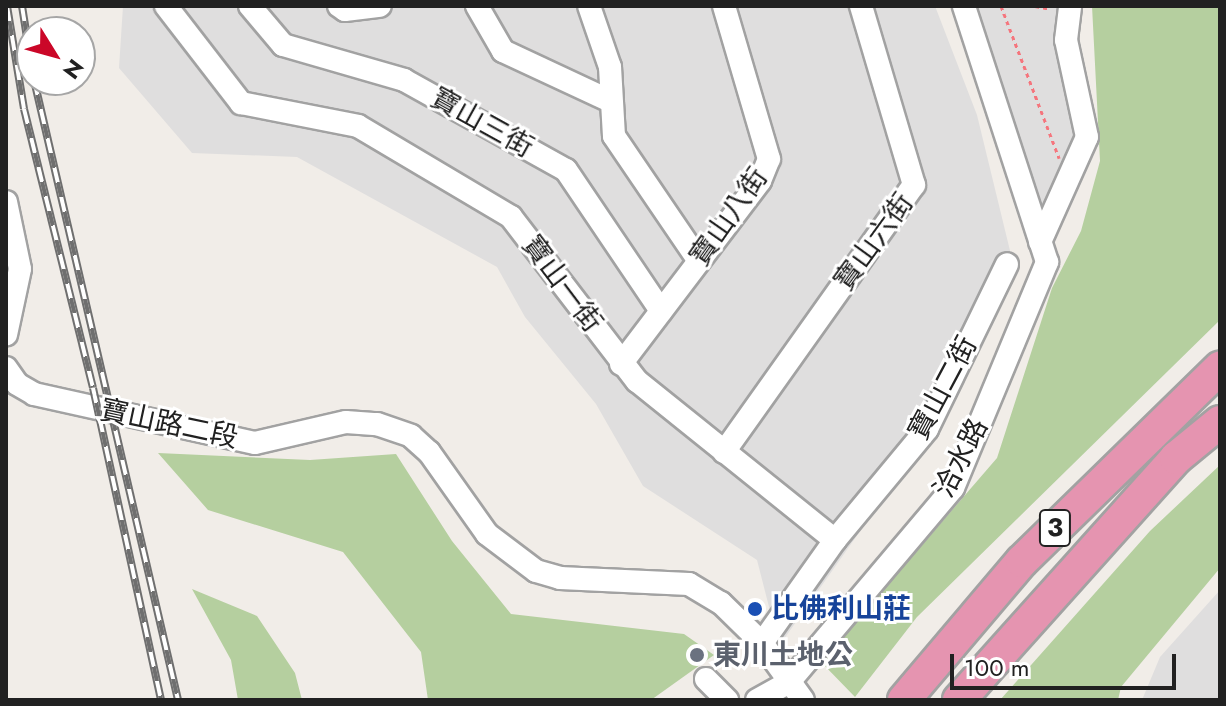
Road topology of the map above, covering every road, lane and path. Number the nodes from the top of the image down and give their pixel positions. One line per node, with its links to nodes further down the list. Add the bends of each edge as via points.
1 (166, 6): 20 (street, 寶山一街, via 241,103 358,126 511,217)
2 (250, 6): 18 (street, 寶山三街, via 283,45 404,80 566,170)
3 (339, 6): 4 (street)
4 (380, 6)
5 (477, 6): 12 (street, via 503,51)
6 (589, 6): 12 (street, via 610,67)
7 (724, 6): 16 (street, 寶山八街, via 769,159 760,181)
8 (861, 6): 24 (street, 寶山六街, via 914,185)
9 (964, 6): 15 (street, 洽水路)
10 (1001, 6): 13 (path)
11 (1070, 6): 13 (street, 洽水路, via 1066,40 1087,137)
12 (610, 101): 16 (street, via 614,136)
13 (1067, 180): 15 (street, 洽水路)
14 (7, 206): 19 (street, via 20,269)
15 (1040, 242): 28 (street, 洽水路, via 1047,262 953,488)
16 (699, 261): 18 (street, 寶山八街)
17 (1007, 264): 25 (street, 寶山二街, via 927,429)
18 (661, 311): 20 (street, 寶山八街)
19 (6, 335)
20 (621, 364): 24 (street, 寶山一街)
21 (6, 368): 26 (street, 寶山路二段, via 17,384 34,394 255,443 334,424 377,424 411,436 429,452 487,534 536,571 560,578 689,584 721,603)
22 (1220, 368): 31 (highway, 3, via 1022,561)
23 (1220, 422): 32 (highway, 3, via 1176,458)
24 (724, 452): 25 (street, 寶山一街)
25 (835, 540): 26 (street)
26 (762, 643): 28 (street, 寶山路二段)
27 (706, 679): 29 (street)
28 (798, 694): 30 (street)
29 (727, 700)
30 (757, 700)
31 (904, 700)
32 (959, 700)

